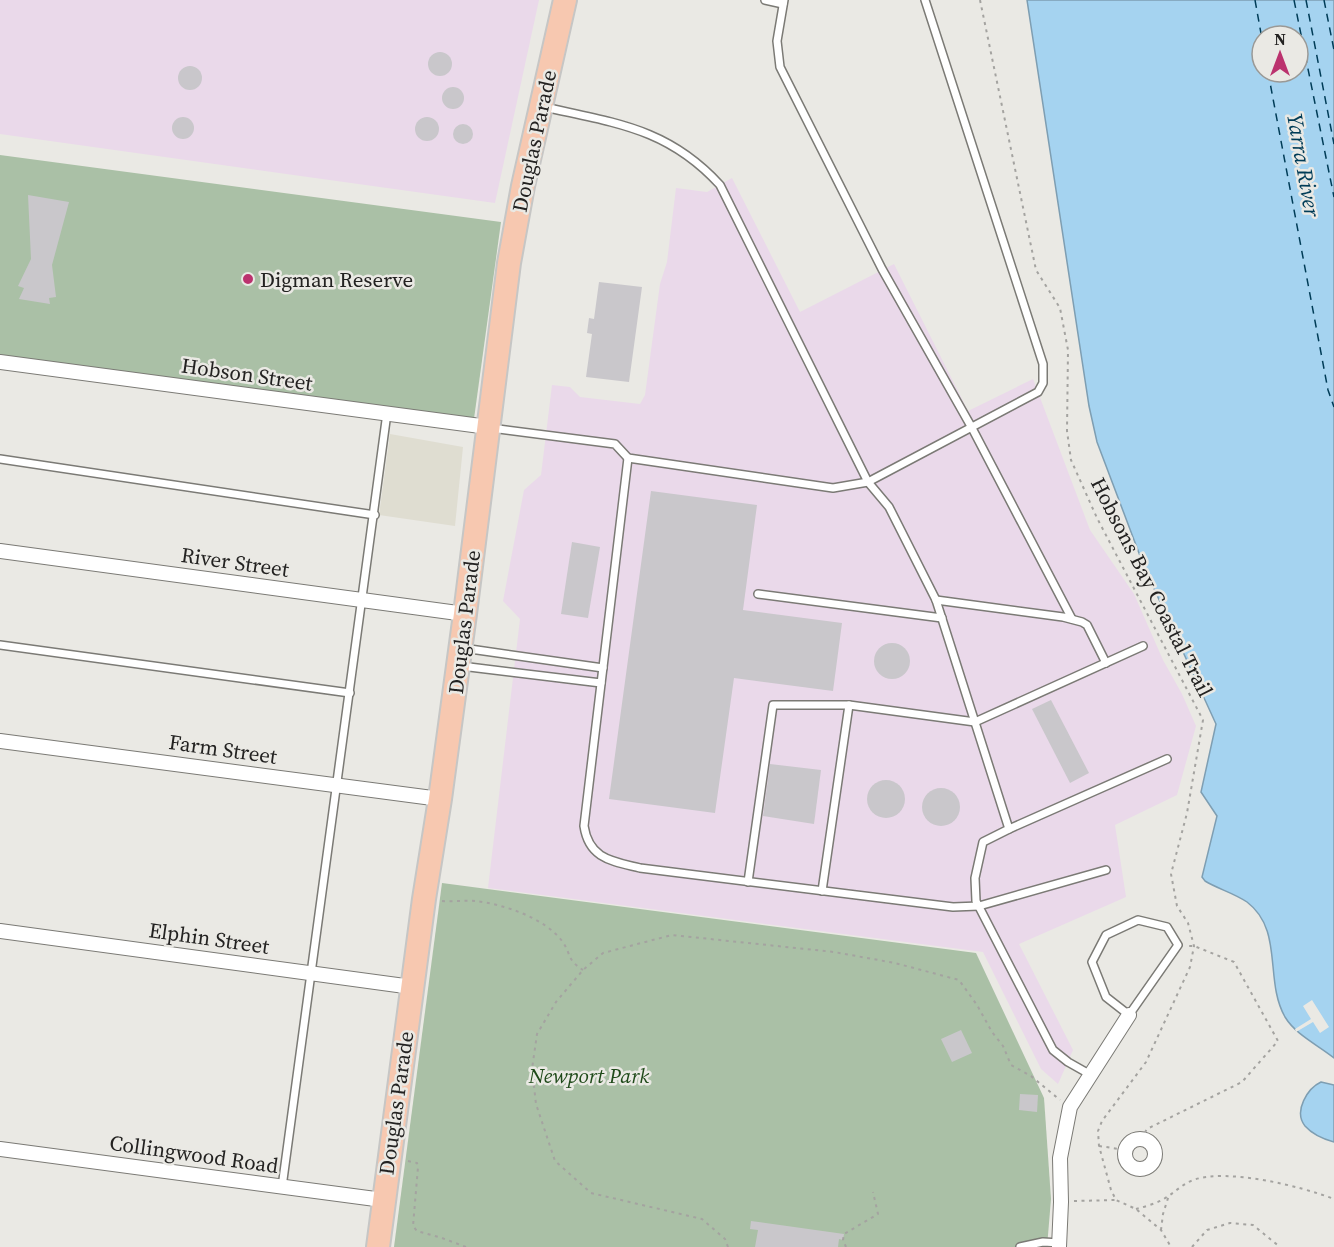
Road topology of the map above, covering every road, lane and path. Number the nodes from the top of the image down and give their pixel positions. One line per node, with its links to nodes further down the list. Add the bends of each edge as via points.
1 (565, 0): 6 (main road, Douglas Parade)
2 (765, 0): 5 (lane)
3 (925, 0): 10 (lane, via 1043,363 1043,383 1038,392)
4 (980, 0): 42 (path, Hobsons Bay Coastal Trail, via 1036,270 1060,308 1062,318 1068,350 1067,431 1071,460 1097,518 1203,720 1187,813 1171,874 1177,906 1188,923)
5 (783, 2): 10 (lane, via 777,46 779,64 882,269)
6 (541, 107): 9 (main road, Douglas Parade, via 509,263); 13 (lane, via 636,128 671,144 702,165 720,185)
7 (0, 362): 8 (street, Hobson Street)
8 (387, 413): 9 (street, Hobson Street); 14 (lane)
9 (488, 427): 11 (lane, via 615,444); 19 (main road, Douglas Parade)
10 (972, 428): 13 (lane); 21 (lane)
11 (628, 458): 13 (lane, via 833,488); 26 (lane)
12 (0, 459): 14 (lane)
13 (868, 482): 18 (lane, via 889,507)
14 (375, 515): 17 (lane)
15 (0, 551): 17 (street, River Street)
16 (758, 594): 20 (lane)
17 (362, 600): 19 (street, River Street); 28 (lane)
18 (936, 600): 20 (lane); 21 (lane)
19 (465, 614): 24 (main road, Douglas Parade)
20 (942, 618): 30 (lane)
21 (1072, 619): 25 (lane, via 1087,625)
22 (0, 645): 28 (lane)
23 (1143, 646): 25 (lane)
24 (459, 657): 26 (lane); 27 (lane); 34 (main road, Douglas Parade)
25 (1106, 663): 30 (lane)
26 (603, 668): 27 (lane)
27 (601, 683): 37 (lane, via 584,826 593,850 609,860 639,868)
28 (350, 693): 33 (lane)
29 (849, 705): 30 (lane); 37 (lane, via 773,705); 38 (lane)
30 (975, 722): 35 (lane)
31 (0, 741): 33 (street, Farm Street)
32 (1167, 759): 35 (lane)
33 (337, 786): 34 (street, Farm Street); 44 (lane)
34 (440, 799): 39 (main road, Douglas Parade)
35 (1010, 829): 40 (lane, via 983,842 975,878)
36 (1106, 870): 40 (lane)
37 (748, 882): 38 (lane)
38 (822, 891): 40 (lane, via 953,907)
39 (424, 899): 43 (path, via 496,905 537,920 562,941 572,963); 45 (main road, Douglas Parade)
40 (979, 906): 47 (lane, via 1053,1050)
41 (0, 931): 44 (street, Elphin Street)
42 (1194, 946): 49 (path, via 1234,962 1278,1041 1242,1082 1147,1129); 50 (path, via 1190,967 1146,1062 1102,1121)
43 (583, 970): 48 (path, via 603,953 672,935 834,952 959,980 1003,1046 1011,1065); 68 (path, via 556,1002 537,1034 532,1069 536,1104 555,1161 591,1193 702,1219 725,1239)
44 (312, 973): 45 (street, Elphin Street); 54 (lane)
45 (412, 987): 58 (main road, Douglas Parade)
46 (1129, 1016): 46 (lane, via 1106,997 1092,962 1106,935 1138,920 1167,927 1178,945); 47 (street)
47 (1090, 1075): 48 (street)
48 (1070, 1107): 60 (street, via 1060,1158)
49 (1141, 1139): 52 (street, via 1131,1142); 52 (street, via 1150,1142 1155,1150 1149,1166 1134,1167 1127,1161)
50 (1099, 1146): 52 (path); 59 (path)
51 (0, 1149): 54 (street, Collingwood Road)
52 (1126, 1150)
53 (402, 1160): 63 (path, via 417,1163 418,1167 413,1226 417,1231)
54 (282, 1187): 58 (street, Collingwood Road)
55 (873, 1192): 69 (path, via 878,1214 844,1234)
56 (1169, 1195): 57 (path, via 1192,1181 1235,1176 1309,1189); 61 (path); 62 (path)
57 (1334, 1199)
58 (383, 1200): 65 (main road, Douglas Parade)
59 (1116, 1200): 60 (path); 61 (path)
60 (1061, 1202): 64 (street)
61 (1136, 1209): 62 (path)
62 (1161, 1230): 71 (path)
63 (454, 1242): 66 (path); 67 (path)
64 (1060, 1245): 70 (lane, via 1043,1242)
65 (378, 1247)
66 (457, 1247)
67 (466, 1247)
68 (728, 1247)
69 (846, 1247)
70 (1020, 1247)
71 (1171, 1247)
72 (1192, 1247): 73 (path, via 1207,1230 1230,1222 1253,1225)
73 (1280, 1247)

